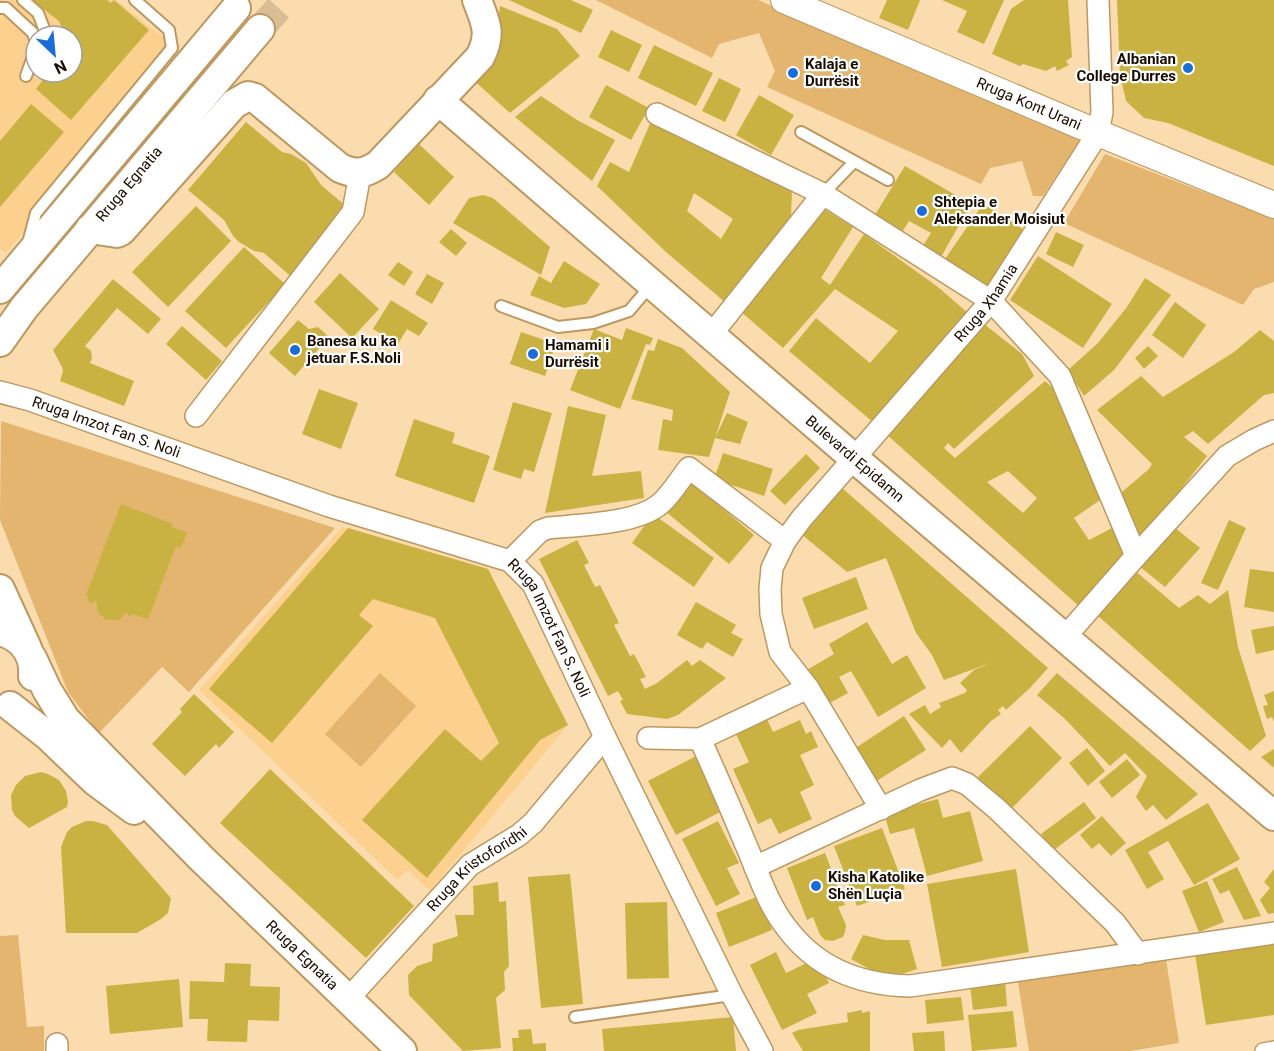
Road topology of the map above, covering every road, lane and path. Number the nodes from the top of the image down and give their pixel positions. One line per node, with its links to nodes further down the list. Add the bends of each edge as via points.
1 (23, 0): 8 (lane, via 38,13)
2 (135, 0): 21 (lane, via 169,30 172,48 36,213)
3 (477, 0): 11 (main road, via 488,31 486,45 480,57)
4 (784, 0): 14 (street, Rruga Kont Urani)
5 (1098, 0): 14 (street, via 1102,112)
6 (0, 8): 9 (lane, via 6,8)
7 (236, 8): 21 (main road, Rruga Egnatia)
8 (42, 24)
9 (24, 25)
10 (260, 29): 20 (main road, Rruga Egnatia)
11 (438, 100): 16 (main road, via 378,165); 22 (main road, Bulevardi Epidamn)
12 (657, 114): 18 (street)
13 (801, 132): 15 (lane)
14 (1098, 133): 19 (street, Rruga Kont Urani); 24 (street, Rruga Xhamia)
15 (854, 162): 17 (lane); 18 (lane)
16 (360, 174): 20 (main road, via 340,168 248,96 234,104 121,231); 29 (street, via 353,212)
17 (888, 180)
18 (822, 194): 24 (street); 26 (street)
19 (1274, 205)
20 (90, 229): 27 (main road, Rruga Egnatia)
21 (22, 263): 23 (main road, Rruga Egnatia)
22 (652, 284): 25 (lane, via 629,311 593,324 558,327); 26 (main road, Bulevardi Epidamn)
23 (0, 289)
24 (991, 301): 31 (street, Rruga Xhamia); 33 (street, via 1060,376)
25 (501, 306)
26 (711, 335): 31 (main road, Bulevardi Epidamn)
27 (0, 342)
28 (0, 392): 34 (street, Rruga Imzot Fan S. Noli, via 329,507)
29 (196, 416)
30 (1274, 431): 33 (street, via 1227,456)
31 (855, 459): 32 (street, Rruga Xhamia); 37 (main road, Bulevardi Epidamn)
32 (785, 541): 34 (street, via 689,468 660,505 617,521 548,528); 39 (street, Rruga Xhamia, via 772,568 771,614 780,652)
33 (1136, 555): 37 (street)
34 (510, 561): 41 (street, Rruga Imzot Fan S. Noli, via 532,584)
35 (0, 589): 38 (main road, Rruga Egnatia)
36 (0, 631): 38 (main road, via 10,634)
37 (1065, 637): 45 (main road, Bulevardi Epidamn)
38 (29, 653): 40 (main road, via 33,670 29,687 18,701); 46 (main road, Rruga Egnatia, via 65,719)
39 (808, 688): 43 (street); 44 (street, Rruga Xhamia)
40 (5, 707): 46 (main road, Rruga Egnatia, via 48,736 95,781)
41 (605, 737): 50 (street, Rruga Imzot Fan S. Noli); 51 (street, Rruga Kristoforidhi, via 533,823 470,865)
42 (648, 738): 43 (street)
43 (700, 739): 47 (street)
44 (881, 809): 47 (street); 49 (street, via 952,778 967,784 1115,923)
45 (1274, 816)
46 (201, 858): 51 (main road, Rruga Egnatia)
47 (755, 867): 49 (street, via 769,900 802,946 839,971 887,986)
48 (1274, 933): 49 (street)
49 (1138, 954)
50 (732, 995): 52 (lane); 55 (street, Rruga Imzot Fan S. Noli)
51 (348, 999): 54 (main road, Rruga Egnatia)
52 (575, 1017)
53 (1274, 1049): 56 (street)
54 (402, 1051)
55 (762, 1051)
56 (1263, 1051)

